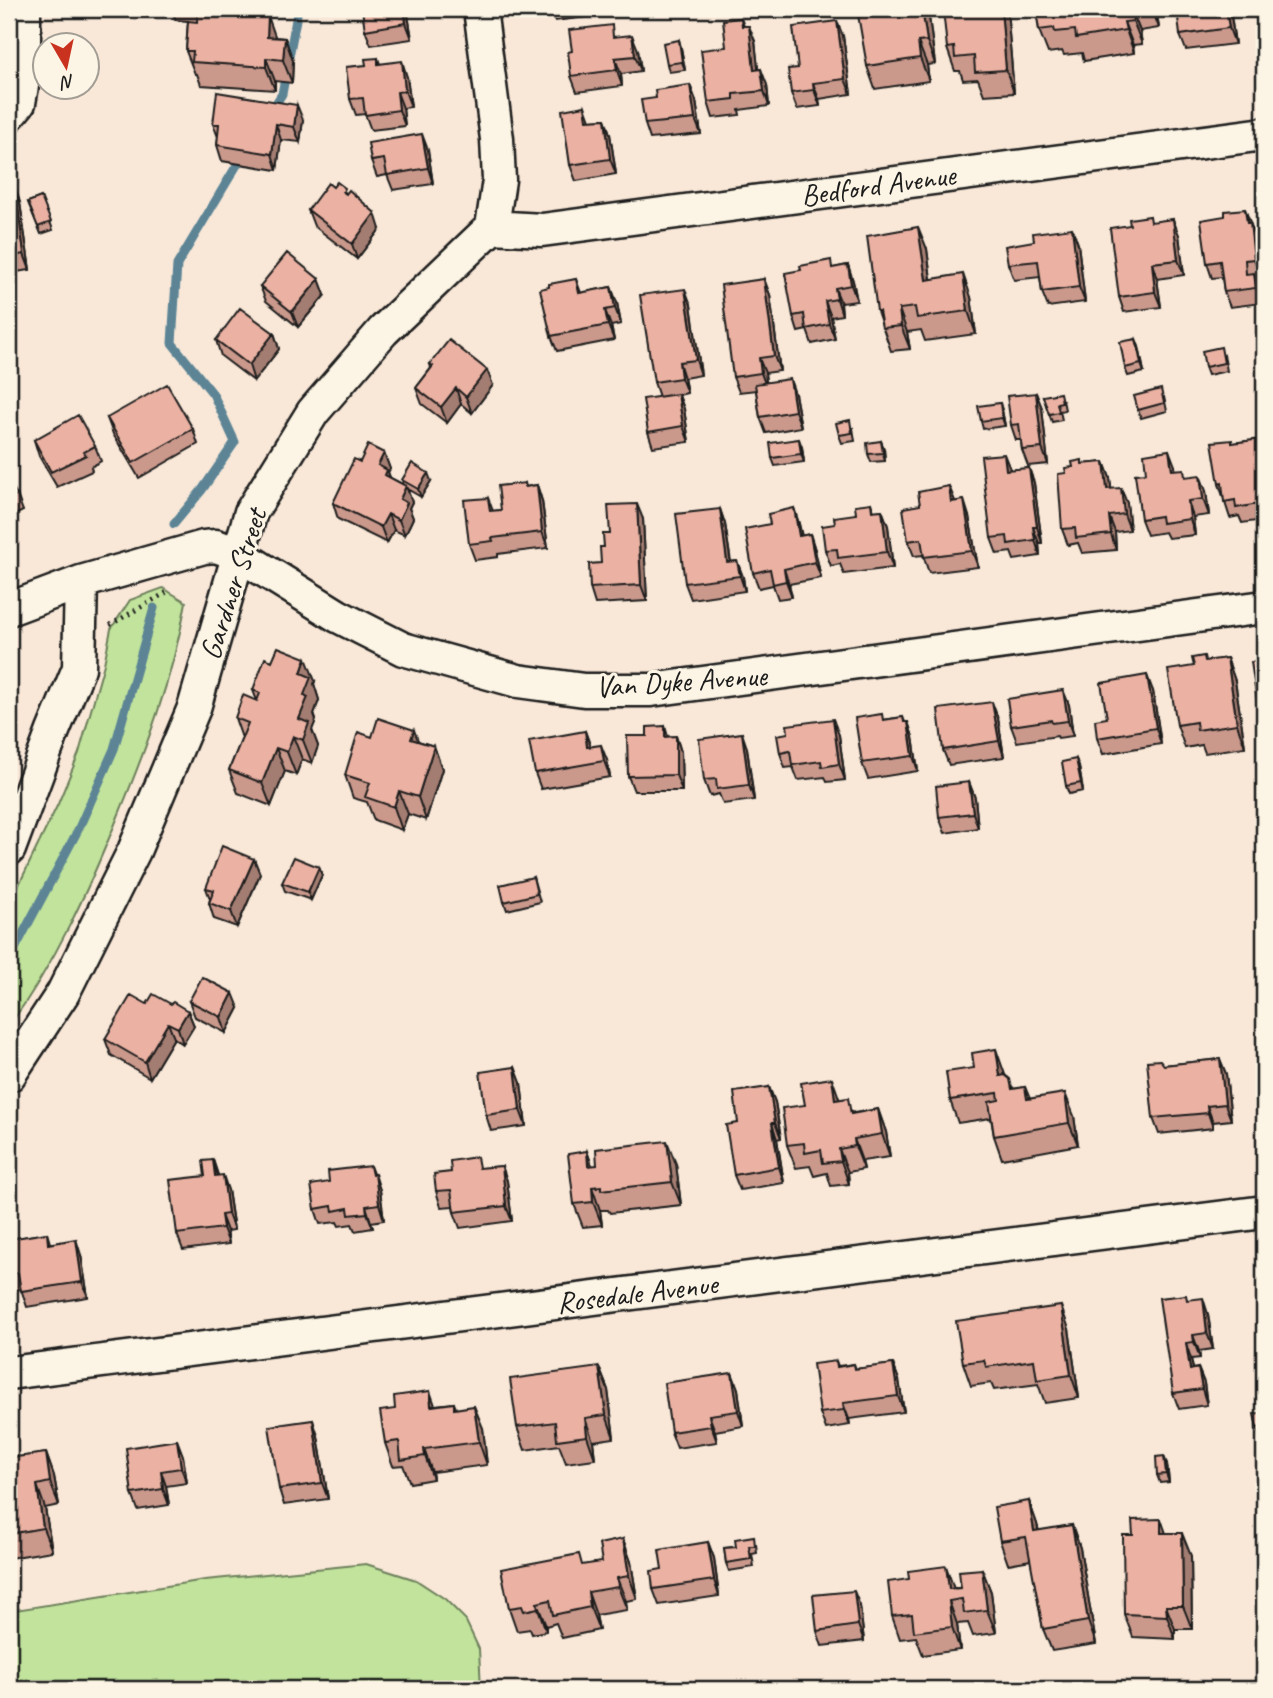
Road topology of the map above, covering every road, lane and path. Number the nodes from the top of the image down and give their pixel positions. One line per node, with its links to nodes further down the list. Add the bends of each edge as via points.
1 (24, 9): 3 (street, via 24,74 19,103)
2 (480, 9): 5 (street, via 498,139 499,180)
3 (9, 116)
4 (1264, 134): 5 (street, Bedford Avenue, via 542,230)
5 (492, 227): 6 (street, Gardner Street, via 383,331 313,412 251,512)
6 (238, 554): 7 (street, Van Dyke Avenue, via 204,547); 8 (street, Van Dyke Avenue, via 338,616 403,649 518,681 583,690 651,690); 11 (street, Gardner Street, via 194,708 134,851 63,993)
7 (81, 582): 9 (street, Van Dyke Avenue); 10 (street, via 79,668)
8 (1264, 607)
9 (9, 609)
10 (9, 849)
11 (9, 1075)
12 (1264, 1212): 13 (street, Rosedale Avenue)
13 (9, 1373)

